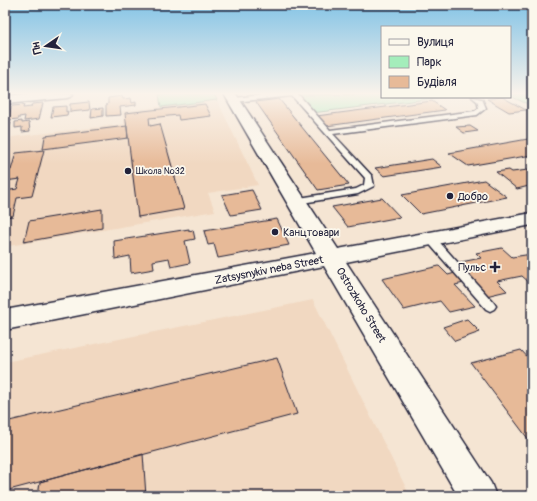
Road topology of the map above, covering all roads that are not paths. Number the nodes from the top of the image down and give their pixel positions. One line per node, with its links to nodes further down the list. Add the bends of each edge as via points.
1 (245, 117): 5 (street, Ostrozkoho Street)
2 (314, 117): 4 (lane)
3 (443, 117): 4 (lane)
4 (328, 132): 5 (lane, via 369,178 369,186 358,191)
5 (296, 201): 8 (street, Ostrozkoho Street)
6 (532, 219): 7 (street, Zatsysnykiv neba Street)
7 (430, 238): 8 (street, Zatsysnykiv neba Street); 9 (lane)
8 (332, 257): 10 (street, Zatsysnykiv neba Street); 11 (street, Ostrozkoho Street)
9 (490, 306)
10 (5, 320)
11 (478, 496)

